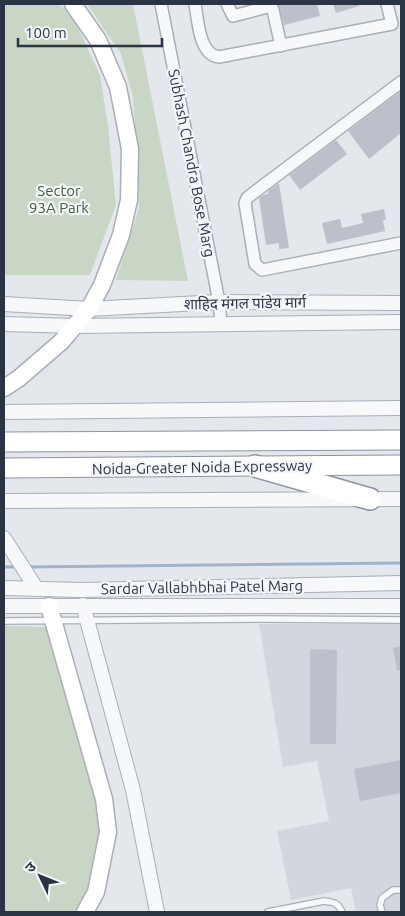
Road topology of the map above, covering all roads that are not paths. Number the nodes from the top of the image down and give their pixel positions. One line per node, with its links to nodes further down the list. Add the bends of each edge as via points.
1 (73, 4): 13 (main road, via 98,40 118,88 130,149 129,200 121,236)
2 (161, 4): 10 (street, Subhash Chandra Bose Marg)
3 (195, 4): 7 (street, via 204,46 212,56)
4 (227, 4): 7 (street, via 232,16 269,6 272,8)
5 (387, 4): 6 (street)
6 (397, 23): 7 (street)
7 (281, 46)
8 (401, 82): 9 (street, via 252,194 245,203 245,209 255,264 262,270)
9 (401, 243)
10 (219, 302): 11 (street, शाहिद मंगल पांडेय मार्ग); 13 (street, शाहिद मंगल पांडेय मार्ग); 15 (street, Subhash Chandra Bose Marg)
11 (401, 303)
12 (4, 304): 13 (street, शाहिद मंगल पांडेय मार्ग)
13 (89, 309): 17 (main road)
14 (401, 322): 15 (street)
15 (221, 323): 17 (street)
16 (4, 324): 17 (street)
17 (76, 326): 18 (main road, via 39,362)
18 (4, 388)
19 (401, 408): 20 (street)
20 (4, 412)
21 (401, 440): 22 (highway, Noida-Greater Noida Expressway)
22 (4, 442)
23 (401, 465): 24 (highway, Noida-Greater Noida Expressway)
24 (255, 466): 25 (highway, Noida-Greater Noida Expressway); 26 (highway)
25 (4, 468)
26 (370, 499): 27 (street); 28 (street)
27 (401, 499)
28 (4, 501)
29 (4, 538): 32 (street)
30 (401, 583): 32 (street, Sardar Vallabhbhai Patel Marg, via 82,590)
31 (4, 588): 32 (street, Sardar Vallabhbhai Patel Marg)
32 (36, 588)
33 (83, 605): 36 (street, Sardar Vallabhbhai Patel Marg); 37 (street, Sardar Vallabhbhai Patel Marg); 40 (street)
34 (4, 606): 37 (street, Sardar Vallabhbhai Patel Marg)
35 (401, 606): 36 (street, Sardar Vallabhbhai Patel Marg)
36 (261, 612): 38 (lane); 40 (lane)
37 (51, 614): 39 (lane); 40 (lane); 42 (main road, via 104,799 108,832 96,892)
38 (401, 620)
39 (4, 621)
40 (88, 621): 43 (street, via 133,790)
41 (401, 890): 46 (lane, via 393,890 382,898)
42 (85, 912)
43 (157, 912)
44 (268, 912): 45 (lane, via 324,901 334,902)
45 (342, 912)
46 (382, 912)

